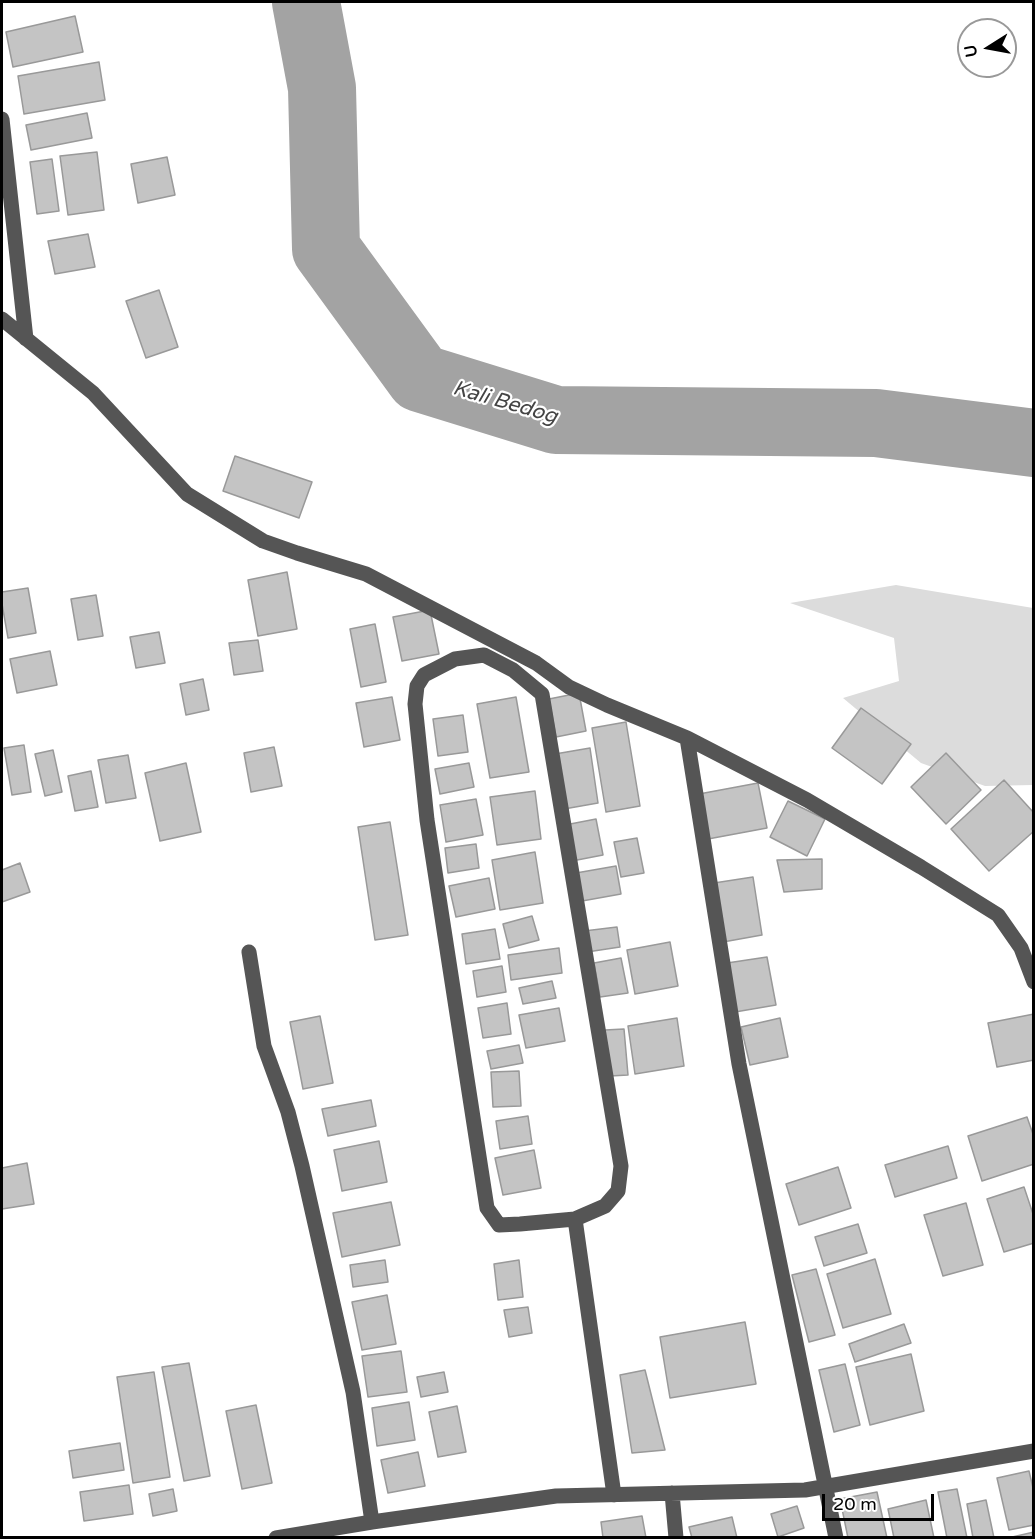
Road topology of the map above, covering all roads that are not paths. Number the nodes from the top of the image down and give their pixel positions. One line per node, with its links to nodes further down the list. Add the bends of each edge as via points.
1 (2, 119): 3 (street)
2 (2, 319): 3 (street)
3 (26, 339): 4 (street, via 93,393 187,494 263,540 366,574 536,663 569,687)
4 (687, 738): 6 (street, via 807,800 998,915 1021,948); 9 (street, via 739,1064)
5 (249, 952): 12 (street, via 264,1046 291,1122 353,1392)
6 (1034, 982)
7 (574, 1219): 7 (street, via 499,1225 487,1208 427,820 416,704 417,686 424,675 455,659 484,655 513,670 542,694 621,1166 618,1191 605,1206); 11 (street)
8 (1034, 1451): 9 (street)
9 (825, 1486): 10 (street, via 805,1490); 16 (street)
10 (672, 1493): 11 (street); 15 (street)
11 (614, 1495): 12 (street, via 556,1496)
12 (372, 1522): 13 (street)
13 (307, 1535): 14 (street)
14 (276, 1538)
15 (676, 1538)
16 (836, 1538)

